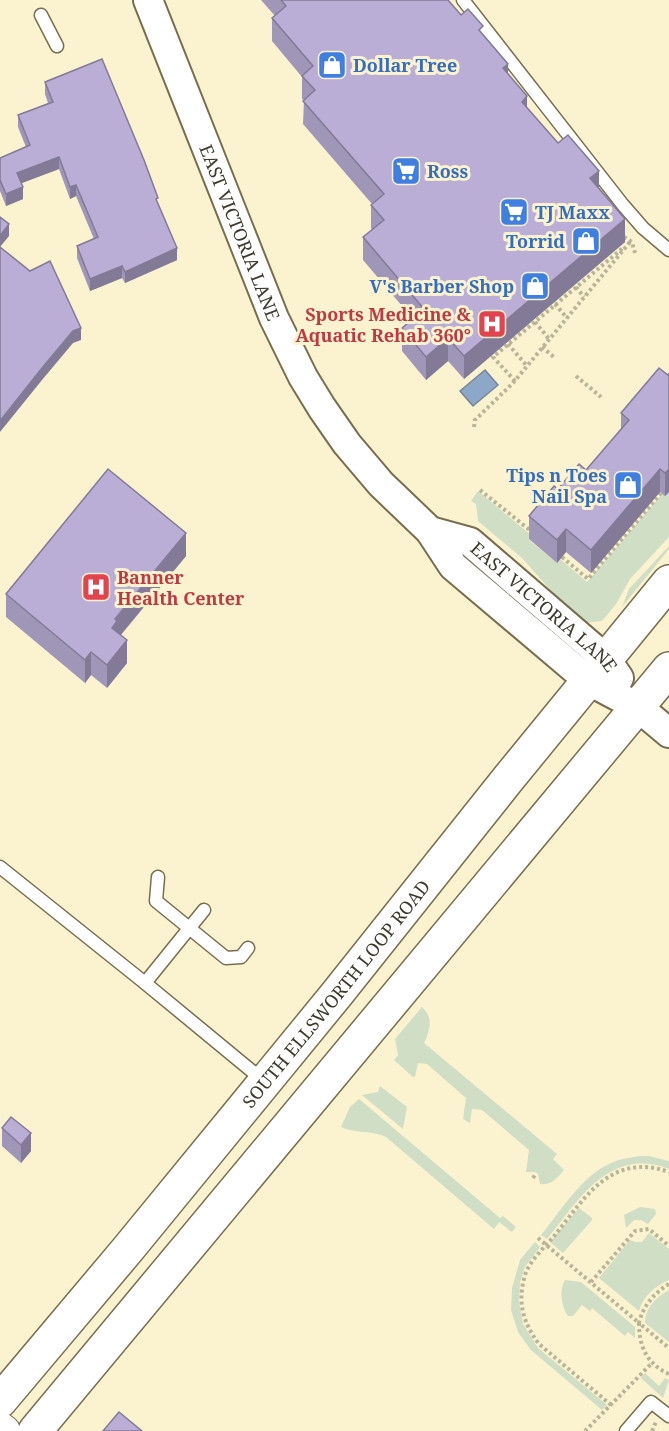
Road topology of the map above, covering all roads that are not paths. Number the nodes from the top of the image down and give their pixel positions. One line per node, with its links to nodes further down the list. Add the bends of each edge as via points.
1 (148, 0): 8 (street, EAST VICTORIA LANE, via 274,318 322,408 381,484 430,531 453,566)
2 (463, 0): 5 (lane, via 623,205)
3 (40, 15): 4 (lane)
4 (57, 46)
5 (669, 250)
6 (669, 582): 8 (main road, SOUTH ELLSWORTH LOOP ROAD)
7 (669, 669): 9 (main road)
8 (598, 670): 9 (street, EAST VICTORIA LANE); 17 (main road, SOUTH ELLSWORTH LOOP ROAD)
9 (638, 707): 10 (street, EAST VICTORIA LANE); 22 (main road)
10 (669, 733)
11 (0, 867): 16 (lane)
12 (158, 877): 14 (lane, via 156,901)
13 (204, 910): 14 (lane)
14 (189, 928): 15 (lane, via 226,958 241,957); 16 (lane)
15 (248, 948)
16 (145, 983): 17 (lane)
17 (265, 1082): 18 (main road, SOUTH ELLSWORTH LOOP ROAD)
18 (0, 1401)
19 (669, 1416): 23 (lane, via 651,1401)
20 (0, 1428): 21 (main road)
21 (4, 1431)
22 (35, 1431)
23 (626, 1431)

